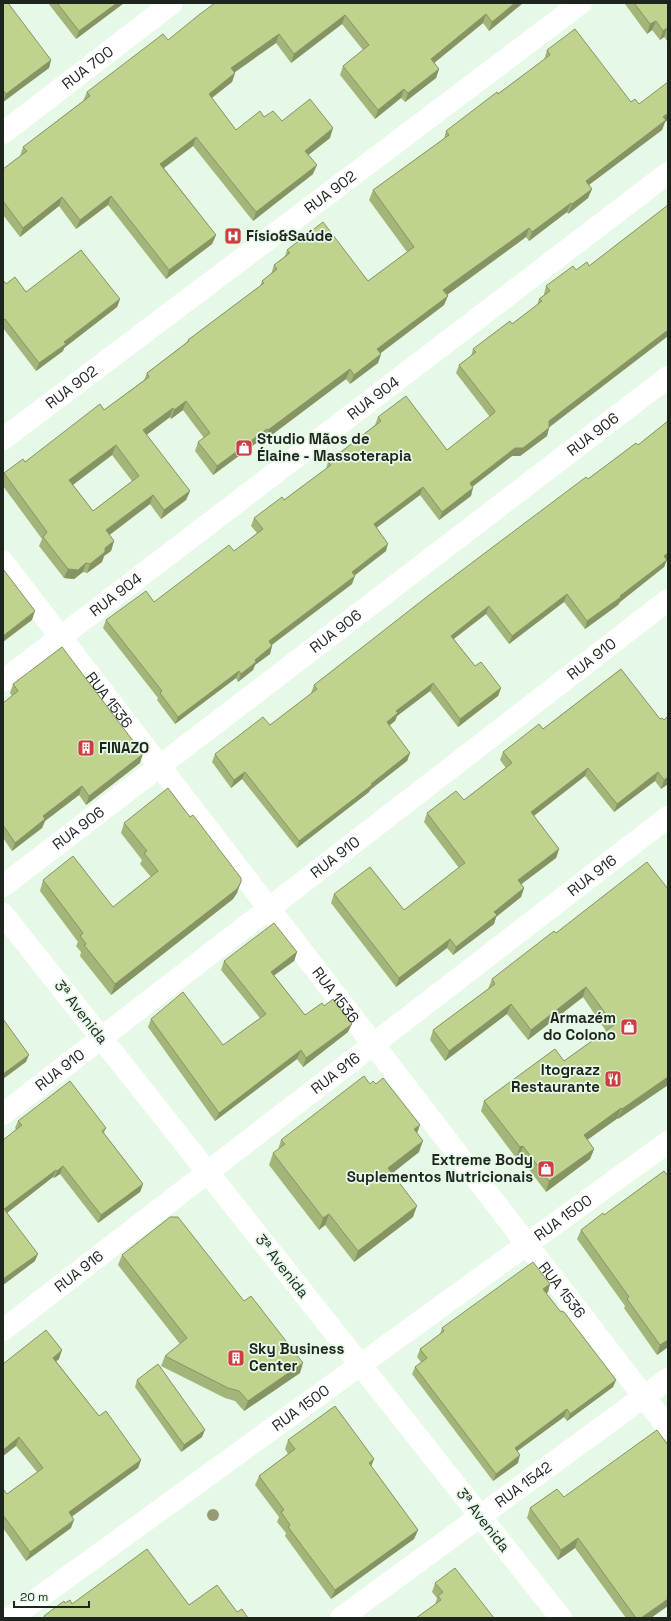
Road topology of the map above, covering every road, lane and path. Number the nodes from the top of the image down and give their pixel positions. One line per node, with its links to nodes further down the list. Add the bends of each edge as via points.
1 (172, 3): 3 (street, RUA 700)
2 (581, 3): 6 (street, RUA 902)
3 (3, 133)
4 (668, 173): 9 (street, RUA 904)
5 (668, 377): 11 (street, RUA 906)
6 (3, 439)
7 (3, 562): 9 (street, RUA 1536)
8 (668, 600): 14 (street, RUA 910)
9 (60, 637): 10 (street, RUA 904); 11 (street, RUA 1536)
10 (3, 681)
11 (160, 766): 13 (street, RUA 906); 14 (street, RUA 1536)
12 (668, 817): 17 (street, RUA 916)
13 (3, 886)
14 (269, 908): 16 (street, RUA 910); 17 (street, RUA 1536)
15 (3, 914): 16 (street, 3ª Avenida)
16 (101, 1038): 18 (street, RUA 910); 20 (street, 3ª Avenida)
17 (373, 1044): 20 (street, RUA 916); 21 (street, RUA 1536)
18 (3, 1114)
19 (668, 1142): 21 (street, RUA 1500)
20 (207, 1172): 22 (street, RUA 916); 23 (street, 3ª Avenida)
21 (527, 1244): 23 (street, RUA 1500); 25 (street, RUA 1536)
22 (3, 1330)
23 (360, 1365): 27 (street, 3ª Avenida); 28 (street, RUA 1500)
24 (668, 1379): 25 (street, RUA 1542)
25 (644, 1397): 26 (street, RUA 1536); 27 (street, RUA 1542)
26 (668, 1428)
27 (480, 1516): 29 (street, RUA 1542); 30 (street, 3ª Avenida)
28 (11, 1618)
29 (341, 1618)
30 (561, 1618)

